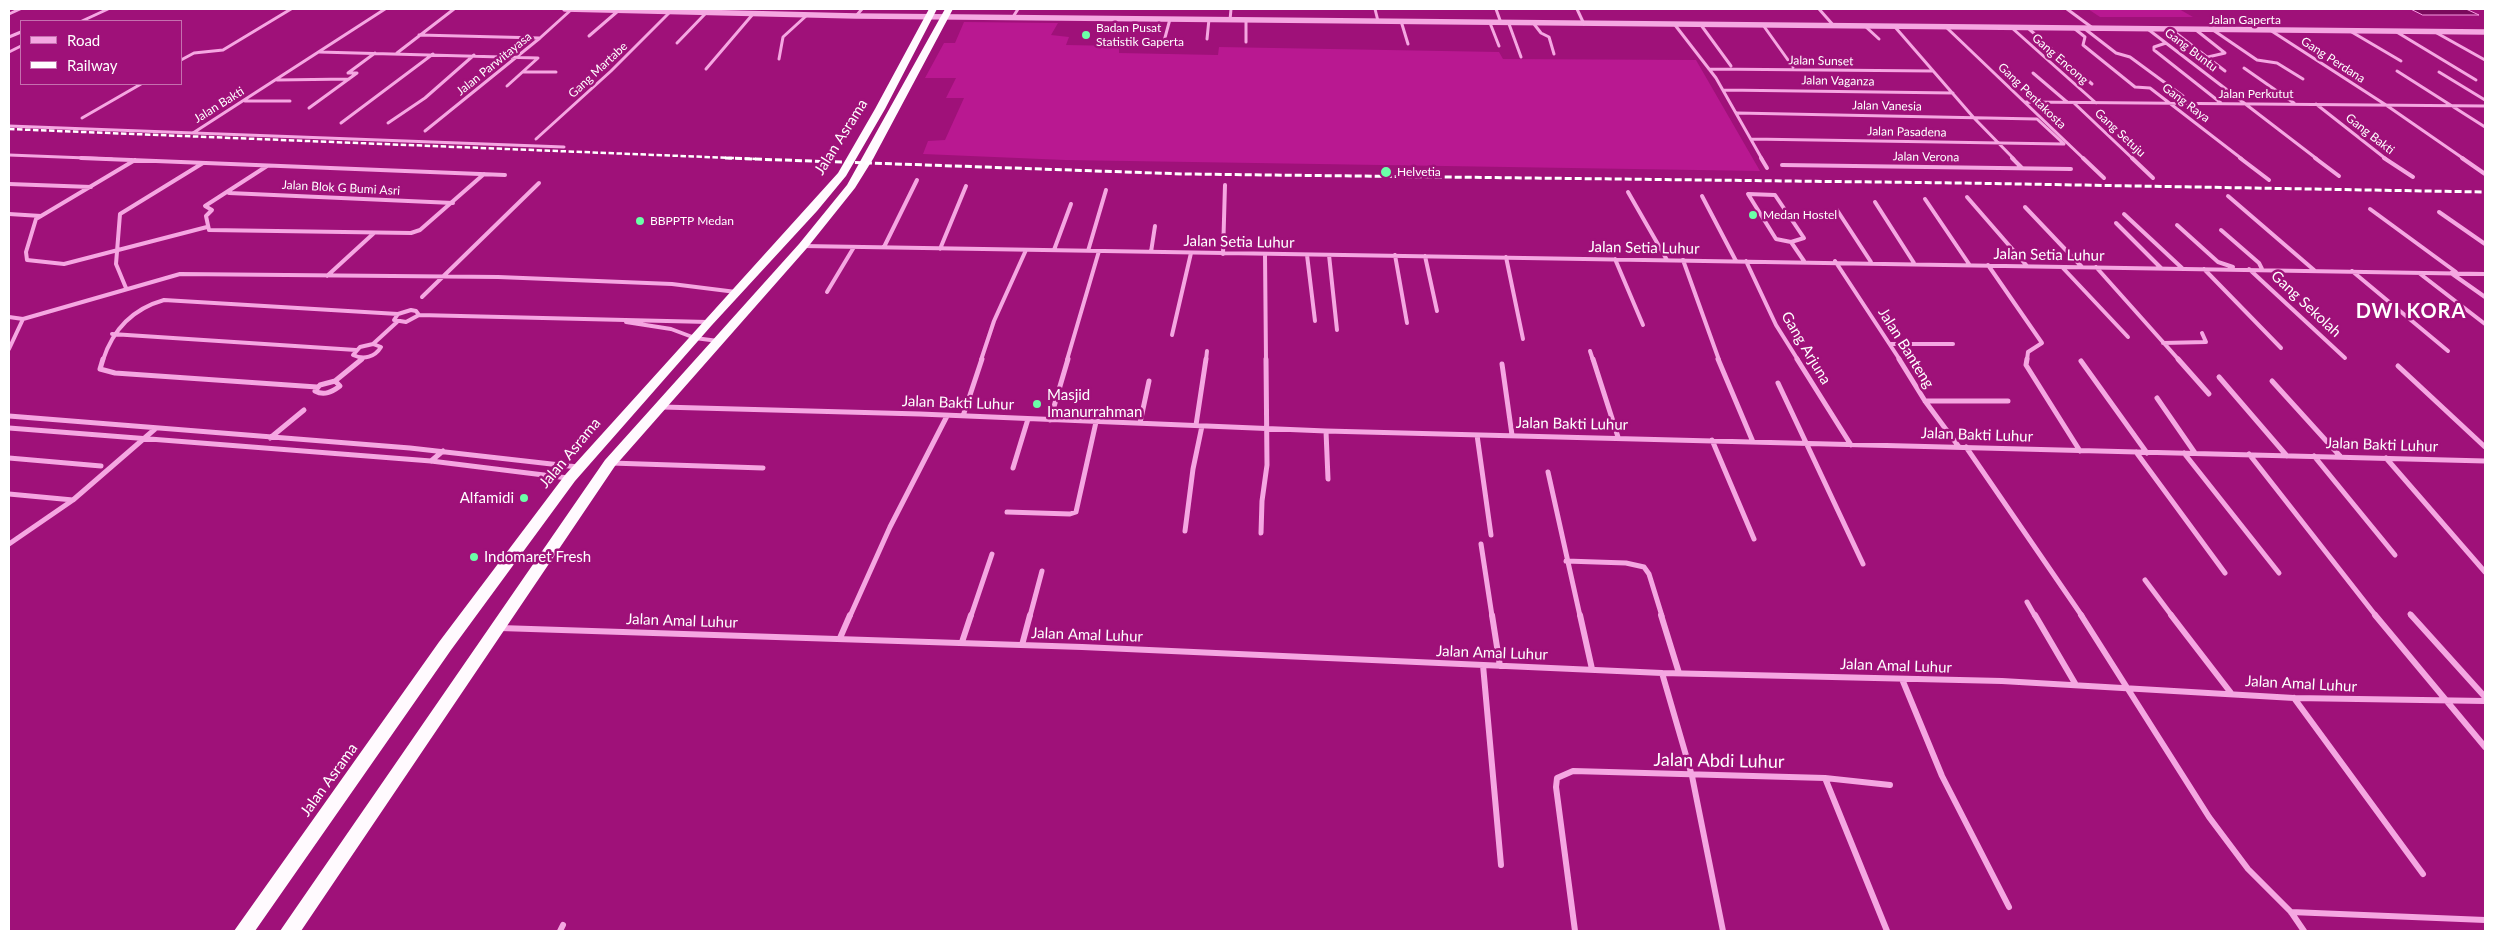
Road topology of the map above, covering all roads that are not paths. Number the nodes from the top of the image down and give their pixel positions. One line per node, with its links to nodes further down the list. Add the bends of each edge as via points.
1 (20, 9): 24 (street)
2 (108, 9): 32 (street)
3 (291, 9): 87 (street, via 223,50 195,53)
4 (386, 9): 77 (street, Jalan Bakti)
5 (454, 9): 66 (street)
6 (565, 9): 7 (street, Jalan Gaperta)
7 (571, 9): 19 (street, Jalan Gaperta); 68 (street, Jalan Parwitayasa)
8 (774, 9): 26 (street)
9 (862, 9): 28 (street)
10 (933, 9): 29 (highway, Jalan Asrama)
11 (1018, 9): 30 (street)
12 (1231, 9): 34 (street)
13 (1376, 9): 36 (street)
14 (1496, 9): 39 (street)
15 (1577, 9): 42 (street)
16 (1818, 9): 47 (street)
17 (2067, 9): 55 (street)
18 (650, 10): 19 (street, Jalan Gaperta); 21 (street, Jalan Gaperta)
19 (618, 11): 67 (street)
20 (731, 11): 22 (street, Jalan Gaperta); 25 (street, Jalan Gaperta)
21 (670, 12): 22 (street, Jalan Gaperta); 138 (street, Gang Martabe)
22 (706, 13): 72 (street)
23 (947, 13): 29 (street, Jalan Gaperta); 30 (street, Jalan Gaperta); 190 (highway, Jalan Asrama, via 865,164)
24 (9, 14)
25 (752, 14): 26 (street, Jalan Gaperta); 95 (street)
26 (769, 14): 27 (street, Jalan Gaperta)
27 (809, 16): 28 (street, Jalan Gaperta); 86 (street, via 782,36)
28 (856, 16): 29 (street, Jalan Gaperta)
29 (928, 17): 238 (highway, Jalan Asrama, via 842,174)
30 (1013, 17): 31 (street, Jalan Gaperta)
31 (1170, 19): 33 (street, Jalan Gaperta); 75 (street)
32 (84, 20)
33 (1209, 20): 34 (street, Jalan Gaperta); 69 (street)
34 (1230, 20): 35 (street, Jalan Gaperta)
35 (1246, 20): 36 (street, Jalan Gaperta); 71 (street)
36 (1378, 21): 37 (street, Jalan Gaperta)
37 (1401, 21): 38 (street, Jalan Gaperta); 74 (street)
38 (1490, 23): 39 (street, Jalan Gaperta); 76 (street)
39 (1501, 23): 40 (street, Jalan Gaperta)
40 (1509, 24): 41 (street, Jalan Gaperta); 84 (street)
41 (1534, 24): 42 (street, Jalan Gaperta); 81 (street, via 1549,37)
42 (1584, 24): 43 (street, Jalan Gaperta)
43 (1675, 25): 44 (street, Jalan Gaperta); 91 (street)
44 (1701, 25): 45 (street, Jalan Gaperta); 90 (street)
45 (1737, 25): 46 (street, Jalan Gaperta); 61 (street)
46 (1763, 25): 47 (street, Jalan Gaperta); 92 (street)
47 (1834, 26): 48 (street, Jalan Gaperta)
48 (1866, 26): 49 (street, Jalan Gaperta); 70 (street)
49 (1895, 27): 50 (street, Jalan Gaperta); 96 (street)
50 (1947, 28): 51 (street, Jalan Gaperta); 116 (street, Gang Pentakosta)
51 (2012, 28): 52 (street, Jalan Gaperta); 119 (street, Gang Encong)
52 (2029, 28): 53 (street, Jalan Gaperta); 107 (street)
53 (2075, 29): 54 (street, Jalan Gaperta); 121 (street, Gang Raya, via 2085,37 2083,45 2135,86 2150,88)
54 (2085, 29): 55 (street, Jalan Gaperta); 112 (street)
55 (2094, 29): 56 (street, Jalan Gaperta)
56 (2149, 30): 57 (street, Jalan Gaperta); 73 (street, Gang Buntu)
57 (2172, 30): 58 (street, Jalan Gaperta); 85 (street)
58 (2196, 30): 59 (street, Jalan Gaperta); 85 (street, via 2225,53)
59 (2213, 30): 60 (street, Jalan Gaperta); 105 (street, via 2257,60 2277,63)
60 (2270, 30): 62 (street, Jalan Gaperta); 125 (street, Gang Perdana)
61 (1742, 31)
62 (2350, 31): 63 (street, Jalan Gaperta); 89 (street)
63 (2395, 31): 64 (street, Jalan Gaperta); 106 (street)
64 (2435, 32): 65 (street, Jalan Gaperta); 88 (street)
65 (2483, 33)
66 (419, 36): 68 (street); 79 (street)
67 (589, 36)
68 (540, 38): 83 (street, Jalan Parwitayasa)
69 (1207, 39)
70 (1879, 39)
71 (1246, 42)
72 (677, 43)
73 (2166, 43): 122 (street, via 2154,47 2154,50); 123 (street, Gang Buntu)
74 (1408, 44)
75 (1163, 45)
76 (1499, 46)
77 (319, 52): 78 (street); 104 (street, Jalan Bakti)
78 (375, 52): 79 (street); 103 (street, via 348,72 357,73)
79 (397, 53): 80 (street)
80 (434, 54): 82 (street); 132 (street)
81 (1554, 54)
82 (474, 55): 83 (street); 133 (street, via 426,98)
83 (517, 57): 99 (street, via 538,58); 136 (street, Jalan Parwitayasa)
84 (1521, 57)
85 (2208, 58): 97 (street)
86 (779, 59)
87 (182, 60)
88 (2485, 60)
89 (2401, 61)
90 (1731, 66): 91 (street); 92 (street)
91 (1708, 67): 96 (street, Jalan Sunset); 110 (street)
92 (1793, 67): 93 (street)
93 (1882, 68)
94 (2244, 68): 120 (street)
95 (706, 69)
96 (1933, 71): 111 (street)
97 (2225, 71)
98 (2397, 71): 126 (street)
99 (524, 72): 100 (street); 109 (street)
100 (556, 72)
101 (2439, 72): 113 (street)
102 (2033, 73): 117 (street)
103 (349, 79): 104 (street); 128 (street)
104 (275, 80): 114 (street, Jalan Bakti)
105 (2303, 80)
106 (2476, 80)
107 (2092, 84)
108 (139, 85): 130 (street)
109 (507, 86)
110 (1723, 90): 111 (street, Jalan Vaganza); 129 (street)
111 (1954, 93): 131 (street)
112 (2183, 96)
113 (2485, 100)
114 (245, 101): 115 (street); 137 (street, Jalan Bakti)
115 (290, 101)
116 (2026, 102): 117 (street, Jalan Perkutut); 156 (street, Gang Pentakosta)
117 (2067, 103): 118 (street, Jalan Perkutut)
118 (2074, 103): 119 (street, Jalan Perkutut); 157 (street, Gang Setuju)
119 (2096, 103): 121 (street, Jalan Perkutut)
120 (2294, 103): 123 (street, Jalan Perkutut); 124 (street, Jalan Perkutut)
121 (2172, 104): 122 (street, Jalan Perkutut); 159 (street, Gang Raya)
122 (2222, 104): 123 (street, Jalan Perkutut)
123 (2246, 104): 154 (street, Gang Buntu)
124 (2316, 104): 125 (street, Jalan Perkutut); 155 (street, Gang Bakti)
125 (2386, 105): 126 (street, Jalan Perkutut); 152 (street, Gang Perdana)
126 (2451, 106): 127 (street, Jalan Perkutut); 135 (street)
127 (2485, 106)
128 (309, 108)
129 (1737, 114): 131 (street, Jalan Vanesia); 139 (street)
130 (82, 118)
131 (1974, 118): 140 (street); 141 (street, Jalan Vanesia, via 2037,119)
132 (341, 123)
133 (388, 123)
134 (9, 126): 137 (street, Jalan Bakti)
135 (2485, 127)
136 (425, 131)
137 (193, 133): 142 (street)
138 (536, 139)
139 (1751, 139): 140 (street, Jalan Pasadena); 148 (street)
140 (1999, 144): 141 (street, Jalan Pasadena); 149 (street)
141 (2064, 144)
142 (564, 147)
143 (9, 155): 144 (street)
144 (136, 160): 145 (street); 164 (street)
145 (203, 163): 146 (street); 196 (street, via 120,214)
146 (268, 165): 151 (street); 167 (street)
147 (1782, 165): 149 (street, Jalan Verona)
148 (1767, 168)
149 (2022, 168): 150 (street, Jalan Verona)
150 (2070, 169)
151 (484, 174): 153 (street); 173 (street)
152 (2485, 174)
153 (505, 175)
154 (2339, 176)
155 (2413, 177)
156 (2104, 178)
157 (2153, 178)
158 (917, 180): 192 (street)
159 (2268, 180)
160 (539, 182): 236 (street)
161 (9, 184): 164 (street)
162 (1225, 185): 201 (street)
163 (966, 186): 193 (street)
164 (91, 187): 181 (street)
165 (1106, 190): 197 (street)
166 (1628, 192): 209 (street)
167 (228, 193): 173 (street, Jalan Blok G Bumi Asri); 185 (street, via 205,206 212,210 206,216)
168 (1702, 196): 211 (street)
169 (2228, 196): 229 (street)
170 (1967, 197): 219 (street)
171 (1925, 198): 217 (street)
172 (1875, 202): 216 (street)
173 (453, 203): 187 (street, via 420,230 408,234)
174 (1071, 204): 195 (street)
175 (2025, 207): 221 (street)
176 (2370, 209): 233 (street)
177 (1837, 210): 215 (street)
178 (2439, 212): 189 (street)
179 (9, 214): 181 (street)
180 (2124, 214): 224 (street)
181 (41, 216): 196 (street, via 35,222 26,252 27,260 64,264)
182 (2116, 223): 223 (street)
183 (2177, 225): 226 (street, via 2218,262)
184 (1155, 226): 199 (street)
185 (207, 227): 187 (street, via 218,231); 196 (street)
186 (2221, 230): 228 (street)
187 (374, 232): 235 (street)
188 (1791, 242): 188 (street, via 1804,238 1775,194 1748,194 1776,239); 213 (street)
189 (2485, 244)
190 (803, 246): 191 (street, Jalan Setia Luhur); 263 (highway, Jalan Asrama)
191 (854, 247): 192 (street, Jalan Setia Luhur); 239 (street)
192 (884, 248): 193 (street, Jalan Setia Luhur)
193 (940, 249): 194 (street, Jalan Setia Luhur)
194 (1026, 250): 195 (street, Jalan Setia Luhur); 293 (street, via 994,321)
195 (1054, 250): 197 (street, Jalan Setia Luhur)
196 (117, 251): 237 (street, via 116,264)
197 (1088, 251): 198 (street, Jalan Setia Luhur)
198 (1100, 251): 199 (street, Jalan Setia Luhur); 295 (street)
199 (1151, 252): 200 (street, Jalan Setia Luhur)
200 (1191, 253): 201 (street, Jalan Setia Luhur); 259 (street)
201 (1223, 254): 202 (street, Jalan Setia Luhur)
202 (1265, 254): 203 (street, Jalan Setia Luhur); 300 (street)
203 (1307, 255): 204 (street, Jalan Setia Luhur); 249 (street)
204 (1329, 255): 205 (street, Jalan Setia Luhur); 256 (street)
205 (1394, 255): 206 (street, Jalan Setia Luhur); 252 (street)
206 (1425, 256): 207 (street, Jalan Setia Luhur); 242 (street)
207 (1506, 257): 208 (street, Jalan Setia Luhur); 262 (street)
208 (1615, 259): 209 (street, Jalan Setia Luhur); 254 (street)
209 (1666, 260): 210 (street, Jalan Setia Luhur)
210 (1683, 260): 211 (street, Jalan Setia Luhur); 309 (street, via 1713,346)
211 (1736, 261): 212 (street, Jalan Setia Luhur)
212 (1746, 261): 213 (street, Jalan Setia Luhur); 311 (street, Gang Arjuna, via 1776,325)
213 (1804, 261): 214 (street, Jalan Setia Luhur)
214 (1835, 261): 215 (street, Jalan Setia Luhur); 266 (street, Jalan Banteng)
215 (1871, 262): 216 (street, Jalan Setia Luhur)
216 (1914, 263): 217 (street, Jalan Setia Luhur)
217 (1969, 264): 218 (street, Jalan Setia Luhur)
218 (1988, 265): 219 (street, Jalan Setia Luhur); 315 (street, via 2042,343 2028,352 2026,365)
219 (2027, 266): 220 (street, Jalan Setia Luhur)
220 (2062, 266): 221 (street, Jalan Setia Luhur); 260 (street)
221 (2082, 267): 222 (street, Jalan Setia Luhur)
222 (2096, 267): 223 (street, Jalan Setia Luhur); 264 (street)
223 (2161, 268): 224 (street, Jalan Setia Luhur)
224 (2183, 268): 225 (street, Jalan Setia Luhur)
225 (2204, 269): 226 (street, Jalan Setia Luhur); 268 (street)
226 (2238, 269): 227 (street, Jalan Setia Luhur)
227 (2249, 269): 228 (street, Jalan Setia Luhur); 275 (street, Gang Sekolah)
228 (2262, 269): 229 (street, Jalan Setia Luhur)
229 (2314, 270): 230 (street, Jalan Setia Luhur)
230 (2352, 271): 231 (street, Jalan Setia Luhur); 273 (street)
231 (2419, 273): 232 (street, Jalan Setia Luhur); 253 (street)
232 (2450, 273): 233 (street, Jalan Setia Luhur); 240 (street)
233 (2456, 273): 234 (street, Jalan Setia Luhur)
234 (2485, 274)
235 (326, 276): 236 (street); 237 (street, via 180,274)
236 (442, 276): 238 (street, via 687,286); 241 (street)
237 (126, 288): 246 (street)
238 (736, 292): 251 (highway, Jalan Asrama)
239 (827, 292)
240 (2485, 296)
241 (422, 297)
242 (1437, 311)
243 (398, 314): 244 (street, via 416,311); 250 (street, via 394,319); 258 (street, via 169,300 148,305 119,324)
244 (419, 315): 247 (street); 250 (street, via 410,321)
245 (9, 318): 246 (street)
246 (23, 319): 269 (street)
247 (619, 320): 248 (street); 255 (street)
248 (679, 320): 251 (street); 255 (street)
249 (1315, 321)
250 (398, 322): 265 (street)
251 (708, 322): 261 (highway, Jalan Asrama)
252 (1407, 323)
253 (2485, 324)
254 (1644, 325)
255 (671, 329): 261 (street)
256 (1337, 330)
257 (2202, 333): 264 (street, via 2206,342)
258 (112, 334): 270 (street); 284 (street, via 100,368 108,373)
259 (1172, 335)
260 (2128, 337)
261 (695, 338): 263 (street); 333 (highway, Jalan Asrama)
262 (1523, 339)
263 (718, 341): 289 (highway, Jalan Asrama)
264 (2163, 343): 285 (street)
265 (373, 344): 270 (street); 274 (street, via 380,350)
266 (1890, 344): 267 (street); 288 (street, Jalan Banteng)
267 (1954, 344)
268 (2280, 348)
269 (9, 349)
270 (356, 350): 274 (street, via 353,354)
271 (1207, 351): 298 (street)
272 (1590, 351): 305 (street)
273 (2448, 351)
274 (363, 358): 280 (street)
275 (2346, 358)
276 (2081, 361): 317 (street)
277 (1502, 364): 304 (street)
278 (2398, 366): 313 (street)
279 (2219, 377): 321 (street)
280 (336, 381): 284 (street); 284 (street, via 340,386 330,392 317,393)
281 (1149, 381): 297 (street)
282 (2272, 381): 323 (street)
283 (1778, 383): 310 (street)
284 (317, 388)
285 (2209, 394)
286 (2157, 398): 319 (street)
287 (2008, 401): 288 (street)
288 (1925, 402): 312 (street, Jalan Banteng)
289 (659, 407): 292 (street, Jalan Bakti Luhur); 328 (highway, Jalan Asrama)
290 (304, 410): 306 (street)
291 (9, 416): 301 (street)
292 (947, 416): 293 (street, Jalan Bakti Luhur); 356 (street, via 890,527)
293 (963, 416): 294 (street, Jalan Bakti Luhur)
294 (1028, 419): 295 (street, Jalan Bakti Luhur); 331 (street)
295 (1050, 420): 296 (street, Jalan Bakti Luhur)
296 (1096, 422): 297 (street, Jalan Bakti Luhur); 337 (street, via 1076,512)
297 (1140, 423): 298 (street, Jalan Bakti Luhur)
298 (1199, 426): 300 (street, Jalan Bakti Luhur); 338 (street)
299 (9, 428): 307 (street)
300 (1265, 428): 302 (street, Jalan Bakti Luhur); 339 (street, via 1267,465)
301 (155, 430): 306 (street); 307 (street)
302 (1326, 431): 303 (street, Jalan Bakti Luhur); 334 (street)
303 (1477, 434): 304 (street, Jalan Bakti Luhur); 340 (street)
304 (1512, 435): 305 (street, Jalan Bakti Luhur)
305 (1618, 436): 308 (street, Jalan Bakti Luhur)
306 (270, 438): 314 (street)
307 (143, 440): 326 (street); 336 (street)
308 (1712, 440): 309 (street, Jalan Bakti Luhur); 341 (street)
309 (1753, 442): 310 (street, Jalan Bakti Luhur)
310 (1806, 443): 311 (street, Jalan Bakti Luhur); 347 (street)
311 (1851, 444): 312 (street, Jalan Bakti Luhur)
312 (1962, 447): 315 (street, Jalan Bakti Luhur); 366 (street, Jalan Banteng, via 2044,558)
313 (2485, 447)
314 (443, 451): 326 (street); 333 (street, via 509,459)
315 (2080, 451): 316 (street, Jalan Bakti Luhur)
316 (2136, 452): 317 (street, Jalan Bakti Luhur); 350 (street)
317 (2147, 453): 318 (street, Jalan Bakti Luhur)
318 (2184, 453): 319 (street, Jalan Bakti Luhur); 351 (street)
319 (2195, 453): 320 (street, Jalan Bakti Luhur)
320 (2249, 454): 321 (street, Jalan Bakti Luhur); 371 (street, via 2363,601)
321 (2287, 456): 322 (street, Jalan Bakti Luhur)
322 (2314, 456): 323 (street, Jalan Bakti Luhur); 345 (street)
323 (2340, 456): 325 (street, Jalan Bakti Luhur)
324 (9, 458): 329 (street)
325 (2386, 458): 327 (street, Jalan Bakti Luhur); 349 (street)
326 (431, 461): 333 (street, via 500,470)
327 (2485, 461)
328 (610, 463): 330 (street); 355 (highway, Jalan Asrama)
329 (101, 466)
330 (763, 468)
331 (1013, 468)
332 (1548, 472): 346 (street)
333 (575, 473): 381 (highway, Jalan Asrama, via 445,646)
334 (1328, 479)
335 (9, 494): 336 (street)
336 (74, 500): 342 (street)
337 (1007, 512)
338 (1185, 531)
339 (1262, 533)
340 (1491, 535)
341 (1754, 538)
342 (9, 544)
343 (1481, 544): 360 (street)
344 (992, 554): 357 (street)
345 (2395, 555)
346 (1566, 561): 361 (street); 363 (street, via 1644,566)
347 (1863, 564)
348 (1042, 571): 358 (street)
349 (2485, 572)
350 (2225, 573)
351 (2279, 573)
352 (2144, 580): 367 (street)
353 (2027, 602): 365 (street)
354 (2410, 614): 368 (street)
355 (497, 627): 356 (street, Jalan Amal Luhur); 382 (highway, Jalan Asrama)
356 (840, 638): 357 (street, Jalan Amal Luhur)
357 (962, 642): 358 (street, Jalan Amal Luhur)
358 (1022, 644): 359 (street, Jalan Amal Luhur)
359 (1483, 665): 360 (street, Jalan Amal Luhur); 376 (street)
360 (1500, 666): 361 (street, Jalan Amal Luhur)
361 (1592, 669): 362 (street, Jalan Amal Luhur)
362 (1662, 673): 363 (street, Jalan Amal Luhur); 373 (street)
363 (1679, 673): 364 (street, Jalan Amal Luhur)
364 (1902, 680): 365 (street, Jalan Amal Luhur); 378 (street, via 1942,776)
365 (2076, 684): 366 (street, Jalan Amal Luhur)
366 (2129, 688): 367 (street, Jalan Amal Luhur); 379 (street, Jalan Banteng, via 2209,817 2248,869)
367 (2231, 693): 369 (street, Jalan Amal Luhur)
368 (2485, 697)
369 (2294, 698): 371 (street, Jalan Amal Luhur); 377 (street)
370 (2485, 701): 371 (street, Jalan Amal Luhur)
371 (2448, 702): 372 (street)
372 (2485, 747)
373 (1692, 776): 374 (street, Jalan Abdi Luhur); 383 (street, Jalan Abdi Luhur, via 1573,771 1558,778 1556,787); 384 (street)
374 (1825, 778): 375 (street, Jalan Abdi Luhur); 385 (street)
375 (1890, 785)
376 (1501, 865)
377 (2423, 874)
378 (2009, 907)
379 (2291, 912): 380 (street); 386 (street, Jalan Banteng)
380 (2485, 920)
381 (244, 931)
382 (290, 931)
383 (1575, 931)
384 (1723, 931)
385 (1888, 931)
386 (2304, 931)

